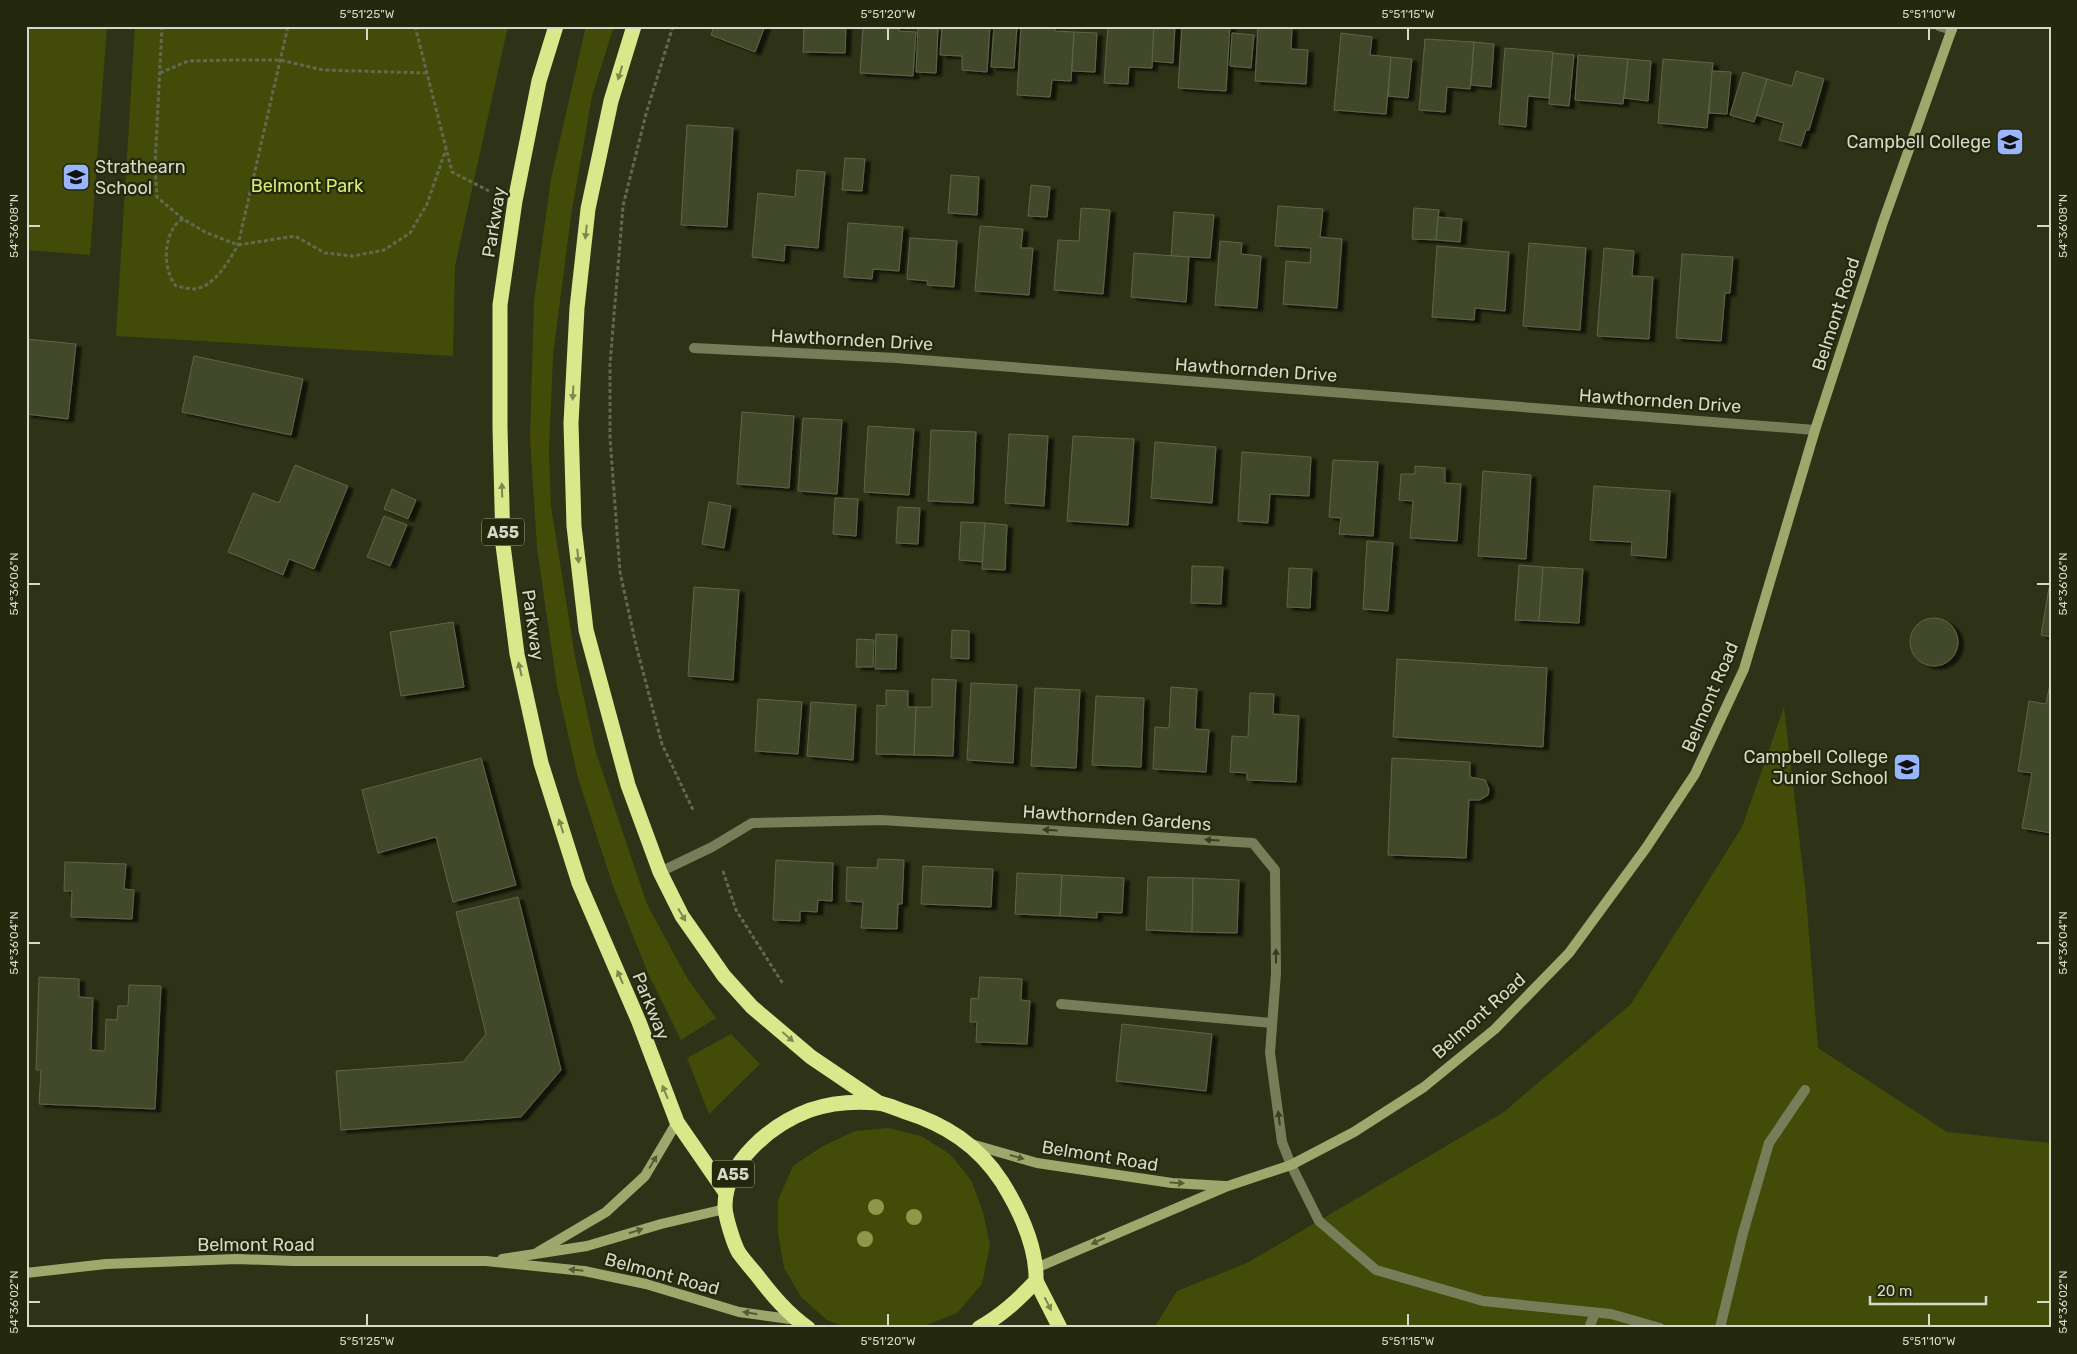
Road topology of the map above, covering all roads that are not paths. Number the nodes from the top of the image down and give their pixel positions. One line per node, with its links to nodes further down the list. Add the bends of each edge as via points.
1 (556, 26): 12 (highway, Parkway / A55, one-way to 1, via 639,1022 579,883 541,763 517,654 503,545 500,305 515,201 539,81)
2 (634, 26): 7 (highway, A55, one-way to 7, via 611,101 588,209 577,308 572,404 574,507 586,630 628,785)
3 (1939, 26): 4 (street)
4 (1953, 28): 6 (main road, Belmont Road, via 1883,222)
5 (694, 348): 6 (street, Hawthornden Drive, via 896,358)
6 (1815, 430): 14 (main road, Belmont Road, via 1744,669 1695,774 1646,848 1569,953 1495,1029 1424,1087 1354,1132)
7 (660, 872): 9 (street, Hawthornden Gardens, one-way to 7, via 1276,973 1275,870 1253,843 881,820 752,823); 11 (highway, A55, one-way to 11, via 682,916 724,976 752,1007 811,1057)
8 (1060, 1004): 9 (street)
9 (1272, 1023): 14 (street, Hawthornden Gardens, one-way to 9, via 1279,1123 1270,1053)
10 (1805, 1090): 28 (street, via 1769,1143)
11 (879, 1103): 13 (highway, A55, via 928,1119); 16 (highway, A55, via 841,1104 810,1110 769,1132 737,1164)
12 (677, 1122): 16 (highway, Parkway / A55); 18 (main road, one-way to 12, via 606,1212 644,1176)
13 (970, 1144): 15 (main road, Belmont Road, one-way to 15, via 1037,1163 1172,1183); 21 (highway, A55, via 995,1170 1010,1195 1030,1241)
14 (1291, 1165): 15 (main road, Belmont Road); 22 (street, Hawthornden Gardens, via 1319,1221 1376,1270 1482,1301)
15 (1228, 1186): 21 (main road, Belmont Road, one-way to 21)
16 (726, 1194): 17 (highway, A55)
17 (725, 1209): 18 (main road, Belmont Road, one-way to 17, via 587,1246); 23 (highway, A55, via 738,1252 781,1306)
18 (532, 1255): 19 (main road, Belmont Road)
19 (486, 1261): 20 (main road, Belmont Road, via 237,1259 106,1264); 23 (main road, Belmont Road, one-way to 19, via 739,1312 646,1284 584,1271)
20 (26, 1274)
21 (1036, 1274): 24 (highway, via 1013,1305); 25 (highway, A55, one-way to 25)
22 (1595, 1313): 26 (street); 27 (street, Hawthornden Gardens, via 1611,1314)
23 (803, 1324)
24 (979, 1328)
25 (1060, 1328)
26 (1589, 1328)
27 (1660, 1328)
28 (1720, 1328)

